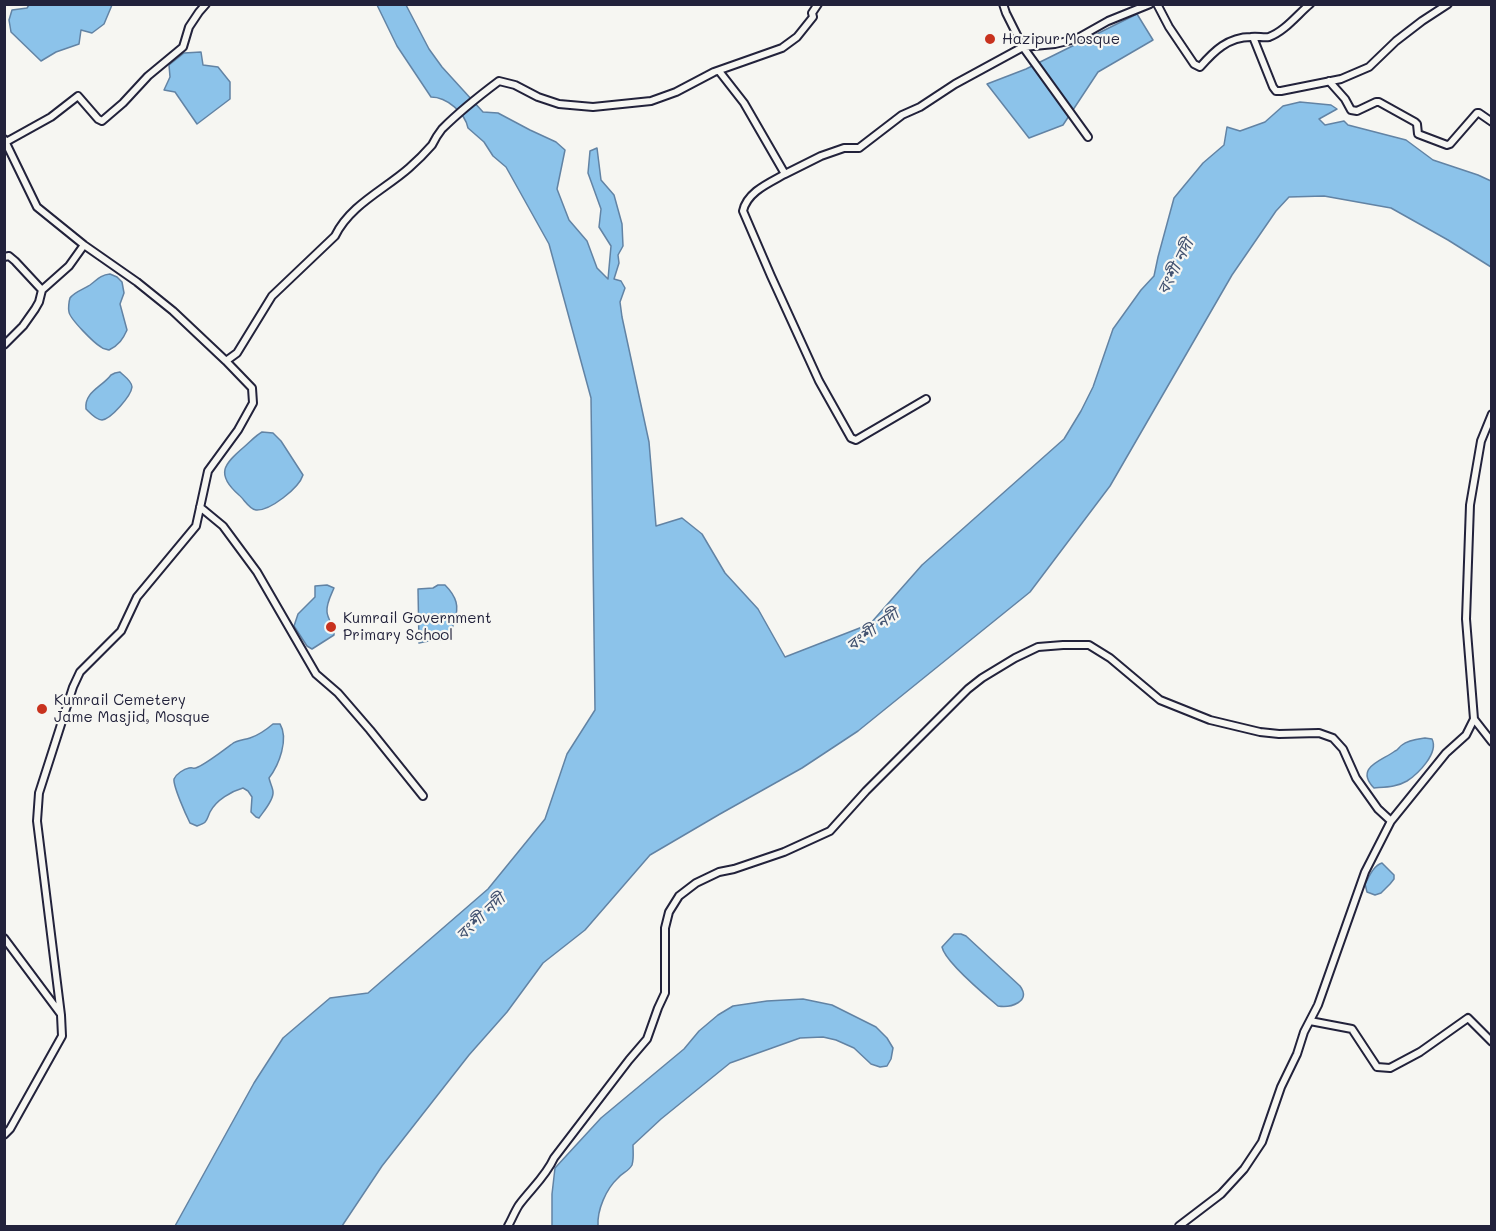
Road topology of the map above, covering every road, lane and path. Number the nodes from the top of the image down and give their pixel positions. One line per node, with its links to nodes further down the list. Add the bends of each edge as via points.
1 (206, 4): 14 (street, via 189,27 183,47 106,119 98,119 78,96 51,117)
2 (818, 4): 10 (street, via 813,17 782,48)
3 (1003, 4): 9 (street)
4 (1150, 4): 9 (street, via 1076,39)
5 (1157, 4): 8 (street, via 1197,66 1235,39)
6 (1310, 4): 8 (street, via 1282,30 1268,37)
7 (1448, 4): 11 (street, via 1396,40 1369,67)
8 (1253, 37): 11 (street, via 1276,90)
9 (1023, 46): 13 (street); 15 (street, via 902,115 859,148 844,148 821,156)
10 (719, 71): 15 (street, via 744,103); 20 (street, via 660,98 593,107 559,104 499,81 450,122 408,169 356,209 272,296 237,353)
11 (1329, 81): 12 (street, via 1353,112 1379,102 1415,122 1418,134 1447,146 1477,113)
12 (1491, 122)
13 (1088, 137)
14 (5, 141): 16 (street, via 38,207)
15 (785, 174): 21 (street, via 753,194 743,211 819,381 851,438 856,440)
16 (84, 244): 18 (street, via 69,266); 20 (street, via 174,311)
17 (4, 257): 18 (street, via 15,261)
18 (42, 290): 19 (street, via 35,309)
19 (4, 345)
20 (226, 361): 23 (street, via 252,388 253,403 208,471)
21 (926, 399)
22 (1491, 414): 24 (street, via 1481,441 1470,505 1466,619)
23 (200, 507): 26 (street, via 223,526 256,572 316,674 338,693); 29 (street, via 196,526 137,597 120,632 80,672 39,793 37,821)
24 (1474, 718): 25 (street); 27 (street, via 1466,735 1446,753)
25 (1491, 742)
26 (423, 796)
27 (1391, 820): 30 (street, via 1365,872); 33 (street, via 1378,809 1333,738 1319,733 1260,732 1210,720 1160,700 1089,645 1038,647 969,689 830,831 784,852 719,872 679,896 665,928 665,993 646,1039 518,1207)
28 (4, 938): 29 (street)
29 (61, 1015): 32 (street, via 62,1036)
30 (1310, 1021): 31 (street, via 1352,1029 1377,1067 1390,1068 1420,1053 1468,1018); 34 (street, via 1262,1142 1221,1194)
31 (1491, 1042)
32 (4, 1135)
33 (508, 1227)
34 (1179, 1227)

